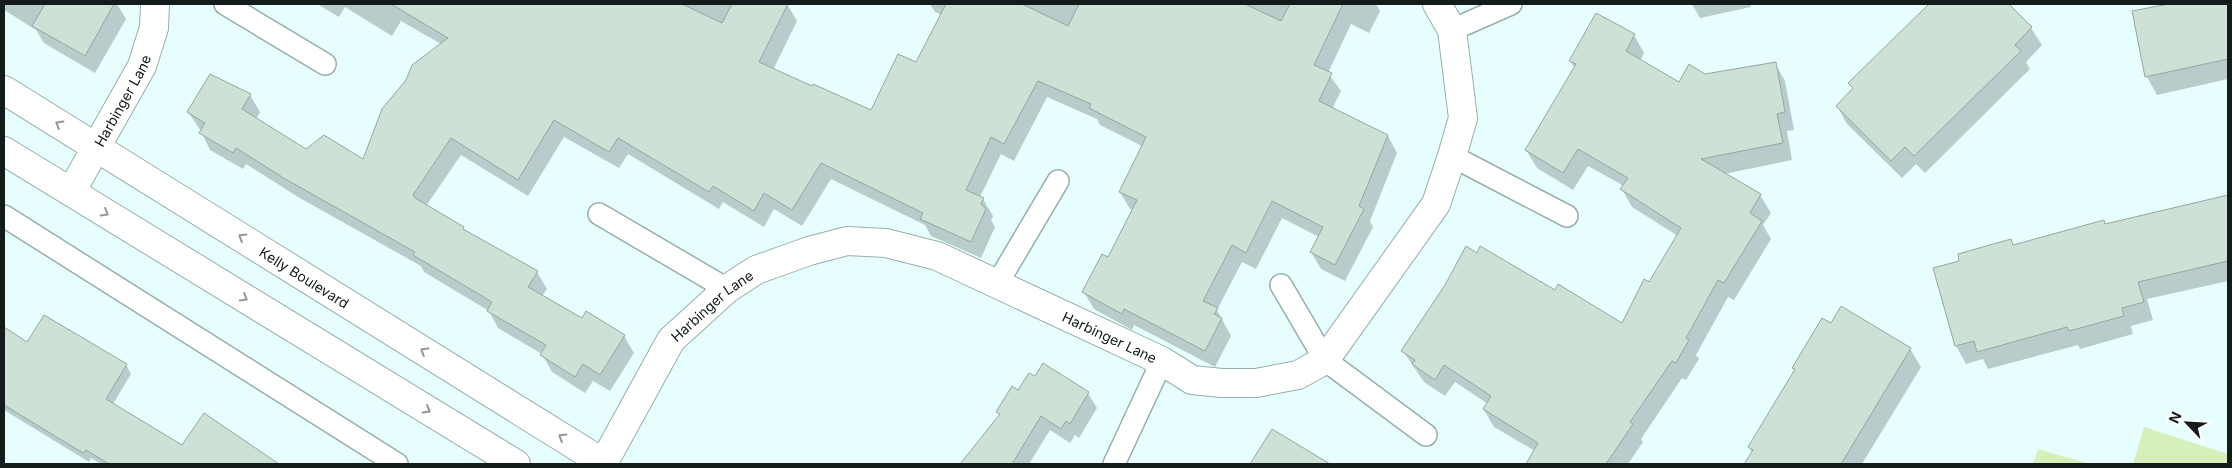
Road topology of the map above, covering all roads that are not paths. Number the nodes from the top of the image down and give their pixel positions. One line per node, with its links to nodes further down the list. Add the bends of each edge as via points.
1 (155, 4): 8 (street, Harbinger Lane, via 154,28 142,66)
2 (225, 4): 6 (lane)
3 (1437, 4): 5 (street, Harbinger Lane)
4 (1511, 4): 5 (lane)
5 (1452, 30): 10 (street, Harbinger Lane, via 1463,118)
6 (325, 64)
7 (4, 90): 8 (street, Kelly Boulevard, one-way to 7)
8 (96, 146): 12 (street, Harbinger Lane); 24 (street, Kelly Boulevard, one-way to 8)
9 (4, 151): 12 (street)
10 (1452, 156): 15 (lane); 19 (street, Harbinger Lane, via 1436,204)
11 (1058, 181): 16 (lane)
12 (71, 192): 23 (street, one-way to 23)
13 (600, 214): 18 (lane)
14 (4, 216): 22 (lane)
15 (1567, 216)
16 (996, 284): 18 (street, Harbinger Lane, via 937,256 886,243 847,241 756,270); 20 (street, Harbinger Lane)
17 (1281, 285): 19 (lane)
18 (727, 289): 24 (street, Harbinger Lane, via 671,340)
19 (1325, 360): 20 (street, Harbinger Lane, via 1298,375 1256,383 1222,384 1192,380); 21 (lane)
20 (1162, 361): 25 (lane)
21 (1426, 435)
22 (397, 464)
23 (516, 464)
24 (604, 464)
25 (1114, 464)

